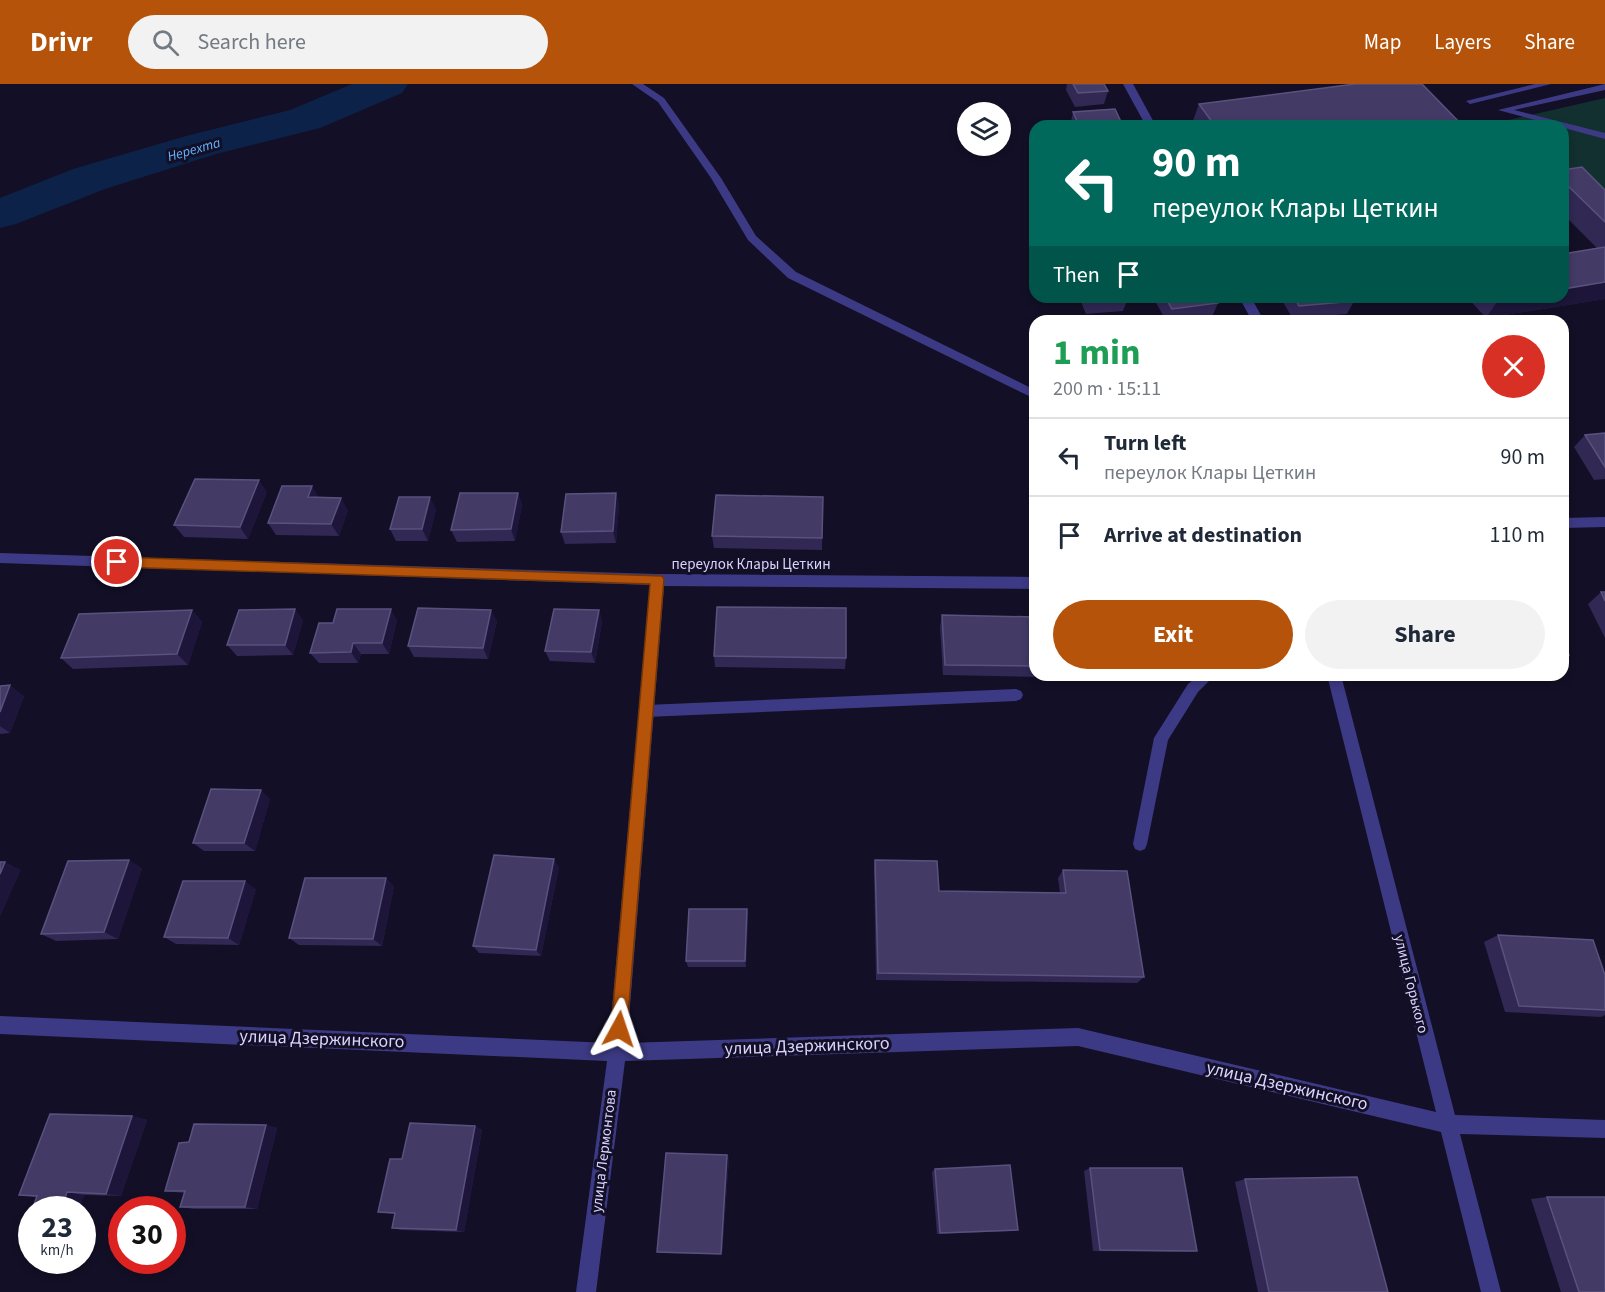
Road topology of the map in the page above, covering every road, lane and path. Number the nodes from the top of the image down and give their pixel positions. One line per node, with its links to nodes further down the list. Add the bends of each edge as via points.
1 (637, 84): 10 (street, via 662,100 752,238 792,275)
2 (1128, 84): 6 (street)
3 (1547, 84): 5 (lane)
4 (1605, 87): 7 (lane, via 1502,110)
5 (1470, 101)
6 (1148, 120)
7 (1542, 120)
8 (1569, 127): 9 (lane)
9 (1605, 136)
10 (1029, 392)
11 (1605, 522): 12 (street)
12 (1569, 523)
13 (0, 558): 14 (street, переулок Клары Цеткин)
14 (657, 579): 15 (street, переулок Клары Цеткин); 19 (street, улица Лермонтова)
15 (1029, 583)
16 (1201, 681): 20 (lane, via 1161,738)
17 (1336, 681): 23 (street, улица Горького)
18 (1016, 695): 19 (lane)
19 (646, 711): 22 (street, улица Лермонтова)
20 (1140, 844)
21 (0, 1025): 22 (street, улица Дзержинского)
22 (617, 1052): 23 (street, улица Дзержинского, via 1078,1037); 25 (street, улица Лермонтова)
23 (1447, 1124): 24 (street, улица Дзержинского); 26 (street, улица Горького)
24 (1605, 1129)
25 (586, 1292)
26 (1491, 1292)

